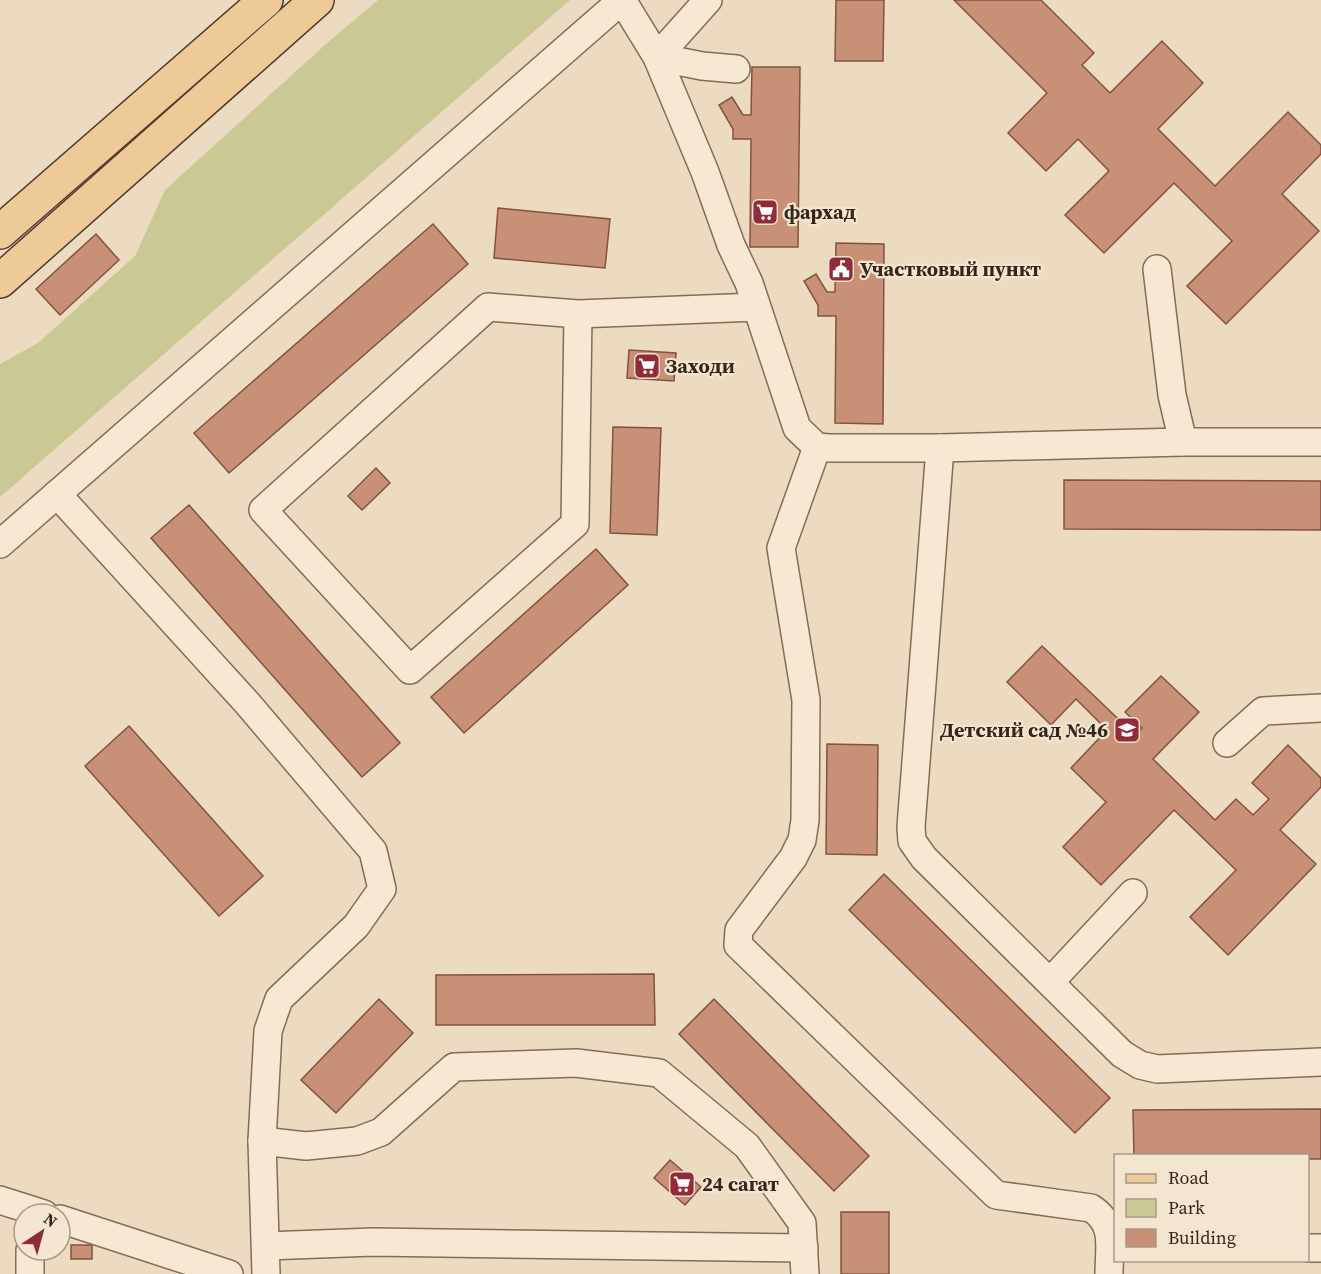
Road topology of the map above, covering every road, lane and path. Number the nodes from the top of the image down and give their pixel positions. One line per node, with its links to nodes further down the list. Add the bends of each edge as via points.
1 (266, 0): 7 (main road)
2 (317, 0): 9 (main road)
3 (622, 0): 5 (lane); 16 (lane)
4 (708, 0): 5 (lane)
5 (657, 57): 6 (lane); 10 (lane)
6 (736, 69)
7 (0, 232)
8 (1157, 269): 12 (lane, via 1172,395)
9 (0, 281)
10 (756, 308): 11 (lane); 14 (lane, via 797,428)
11 (578, 315): 11 (lane, via 488,307 263,510 410,670 575,524)
12 (1183, 442): 13 (lane); 15 (lane)
13 (1321, 442)
14 (817, 447): 15 (lane); 29 (lane, via 781,548 806,700 802,840 739,930 738,945 996,1195 1091,1208 1103,1216 1109,1230)
15 (940, 448): 21 (lane, via 912,841 924,858)
16 (57, 494): 17 (lane); 23 (lane, via 248,704 373,850 382,889 356,926 279,999 268,1031)
17 (0, 544)
18 (1321, 708): 19 (lane, via 1263,711)
19 (1227, 743)
20 (1133, 893): 21 (lane)
21 (1051, 981): 22 (lane, via 1122,1054 1140,1065 1157,1069)
22 (1321, 1062)
23 (262, 1141): 25 (lane); 26 (lane, via 306,1146 357,1141 381,1132 454,1067 576,1063 659,1073 747,1146 802,1223)
24 (72, 1223): 27 (lane)
25 (266, 1246): 26 (lane, via 373,1242); 28 (lane)
26 (805, 1261)
27 (229, 1274)
28 (266, 1274)
29 (1109, 1274)

